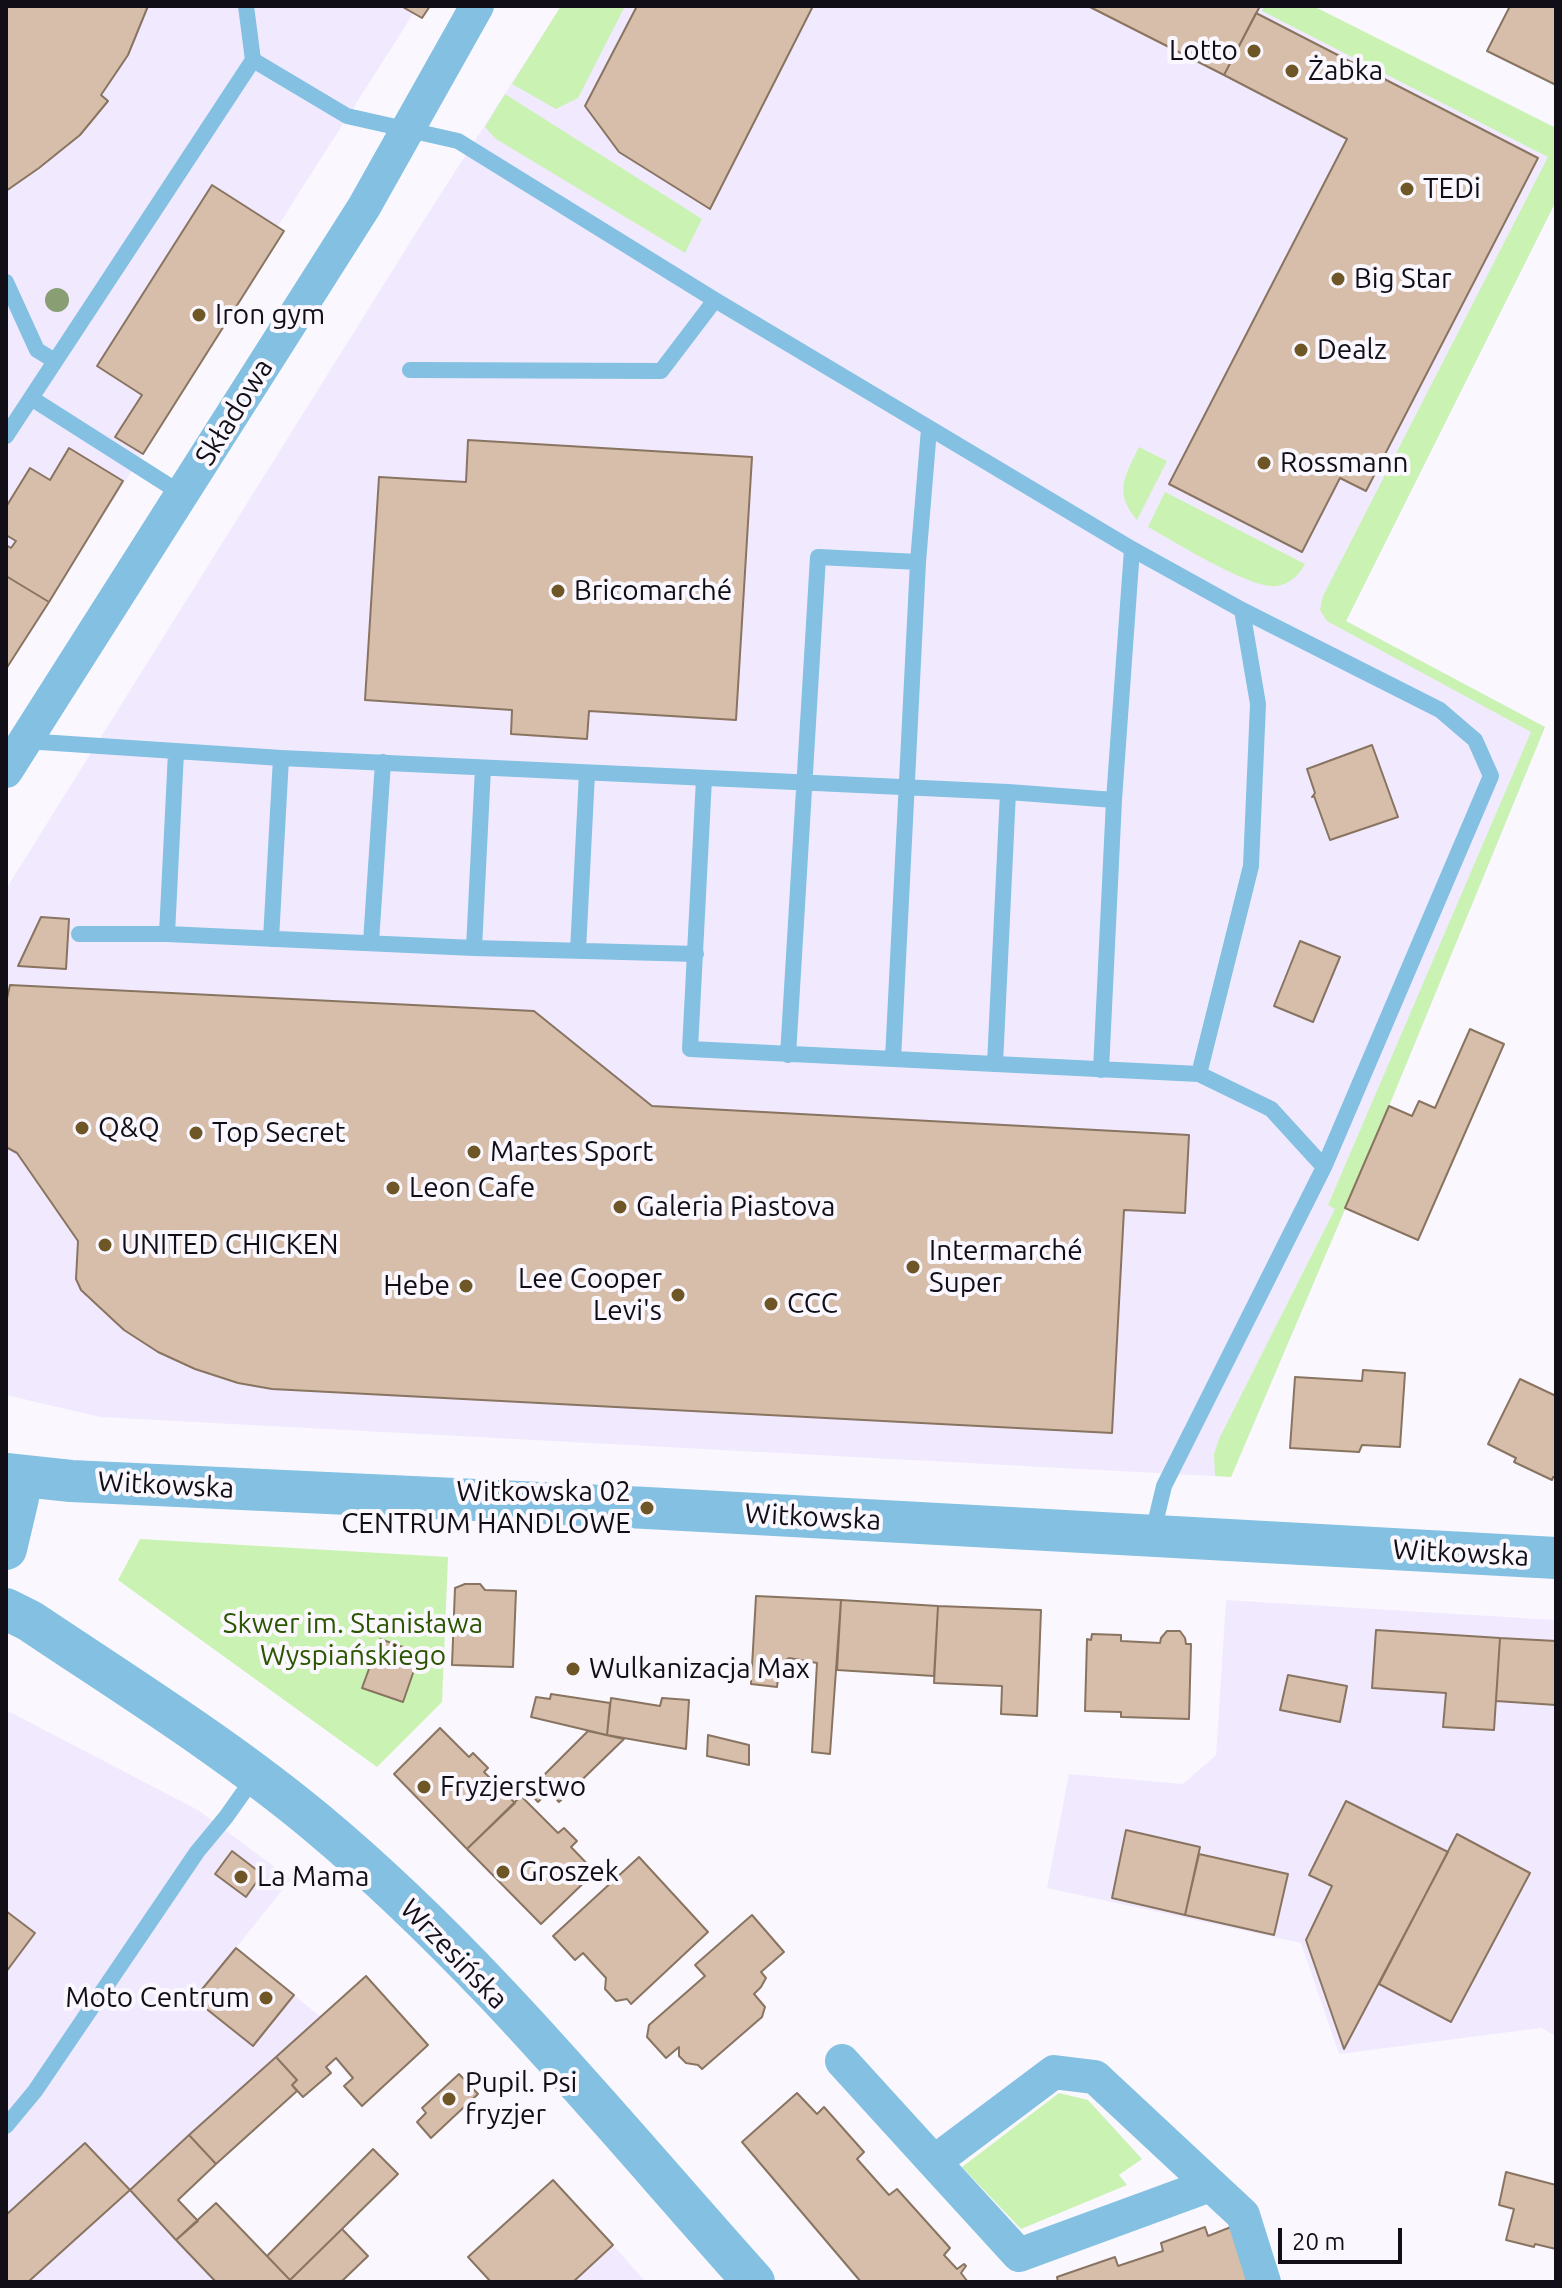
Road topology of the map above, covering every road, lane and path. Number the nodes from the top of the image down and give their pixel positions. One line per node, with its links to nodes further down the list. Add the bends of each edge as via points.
1 (246, 6): 4 (lane)
2 (262, 6): 4 (lane)
3 (477, 6): 6 (street, Składowa)
4 (248, 27): 5 (lane)
5 (253, 60): 6 (lane, via 347,116); 9 (lane)
6 (409, 128): 8 (lane, via 458,141); 14 (street, Składowa)
7 (6, 282): 9 (lane, via 37,350)
8 (715, 300): 10 (lane, via 661,371); 12 (lane)
9 (55, 361): 11 (lane)
10 (410, 370)
11 (31, 398): 13 (lane); 14 (lane)
12 (929, 429): 15 (lane); 16 (lane)
13 (6, 436)
14 (182, 494): 18 (street, Składowa)
15 (1132, 549): 17 (lane); 29 (lane)
16 (918, 562): 26 (lane, via 818,557); 27 (lane)
17 (1242, 610): 41 (lane, via 1258,704 1251,866); 42 (lane, via 1440,710 1475,740 1491,776)
18 (25, 741): 19 (lane); 23 (street, Składowa)
19 (176, 752): 20 (lane); 31 (lane)
20 (281, 758): 21 (lane); 32 (lane)
21 (383, 762): 22 (lane); 33 (lane)
22 (483, 768): 24 (lane); 34 (lane)
23 (6, 771)
24 (587, 773): 25 (lane); 35 (lane)
25 (704, 779): 26 (lane); 36 (lane)
26 (803, 784): 27 (lane); 37 (lane)
27 (906, 787): 28 (lane); 38 (lane)
28 (1008, 792): 29 (lane); 39 (lane)
29 (1114, 800): 40 (lane)
30 (79, 934): 31 (lane)
31 (167, 934): 32 (lane)
32 (271, 939): 33 (lane)
33 (371, 942): 34 (lane)
34 (474, 948): 35 (lane)
35 (578, 951): 36 (lane)
36 (696, 954): 37 (lane, via 690,1049)
37 (788, 1055): 38 (lane)
38 (893, 1059): 39 (lane)
39 (995, 1064): 40 (lane)
40 (1101, 1070): 41 (lane)
41 (1199, 1074): 42 (lane, via 1271,1109)
42 (1324, 1167): 44 (lane, via 1164,1486)
43 (10, 1491): 44 (street, Witkowska, via 71,1481); 45 (street)
44 (1152, 1537): 46 (street, Witkowska)
45 (6, 1549)
46 (1556, 1558)
47 (14, 1608): 48 (street, Wrzesińska)
48 (255, 1776): 50 (lane); 53 (street, Wrzesińska, via 378,1876 433,1930)
49 (842, 2061): 51 (street)
50 (6, 2126)
51 (934, 2162): 52 (street, via 1019,2255); 52 (street, via 1054,2072 1095,2077)
52 (1210, 2185): 54 (street, via 1243,2215)
53 (754, 2282)
54 (1264, 2282)

